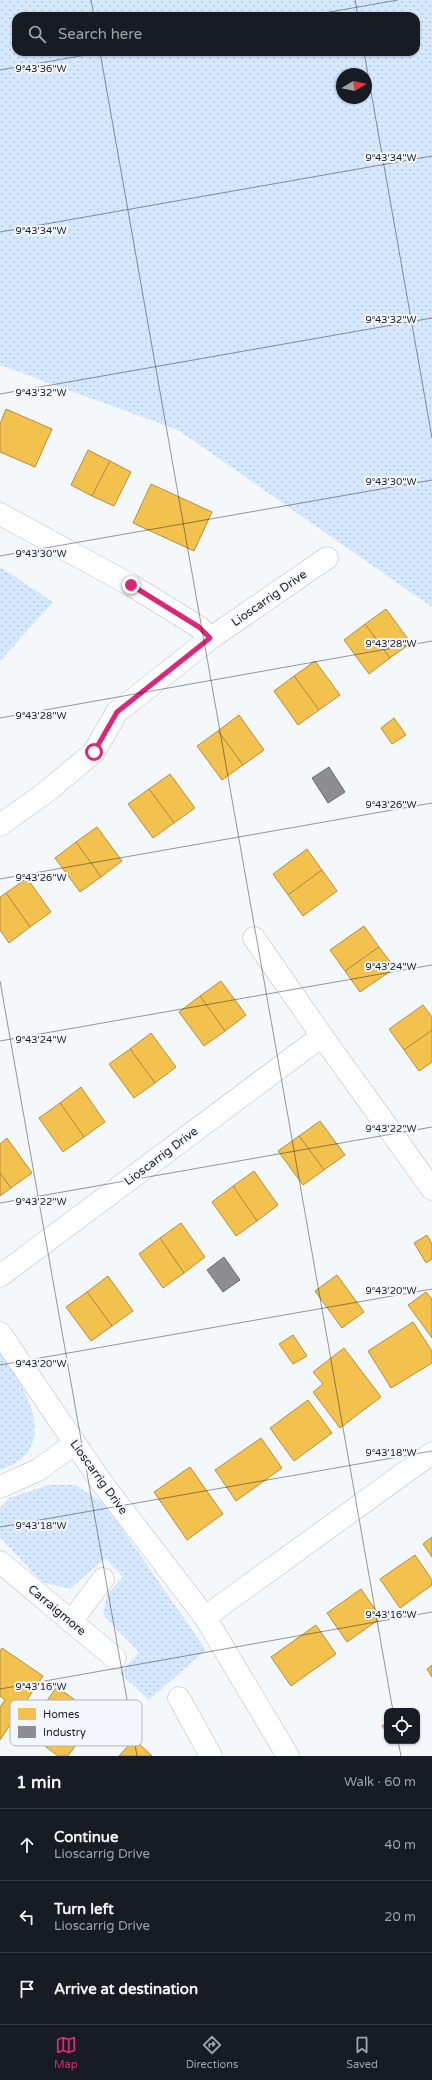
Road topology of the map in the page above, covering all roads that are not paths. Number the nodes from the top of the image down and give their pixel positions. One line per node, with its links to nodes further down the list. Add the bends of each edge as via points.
1 (0, 514): 3 (street, via 131,585 199,627)
2 (327, 558): 3 (street, Lioscarrig Drive)
3 (210, 638): 4 (street, Lioscarrig Drive, via 117,712 94,752)
4 (0, 825)
5 (254, 938): 6 (street)
6 (322, 1036): 7 (street); 8 (street, Lioscarrig Drive)
7 (432, 1189)
8 (0, 1276)
9 (0, 1333): 10 (street, Lioscarrig Drive)
10 (74, 1444): 12 (street, via 38,1470); 15 (street, Lioscarrig Drive)
11 (432, 1453): 15 (street)
12 (0, 1487)
13 (0, 1562): 16 (street, Carraigmore)
14 (103, 1579): 16 (street)
15 (205, 1617): 20 (street, Lioscarrig Drive)
16 (71, 1622): 17 (street, Carraigmore)
17 (114, 1658)
18 (179, 1698): 19 (street)
19 (211, 1756)
20 (288, 1756)

